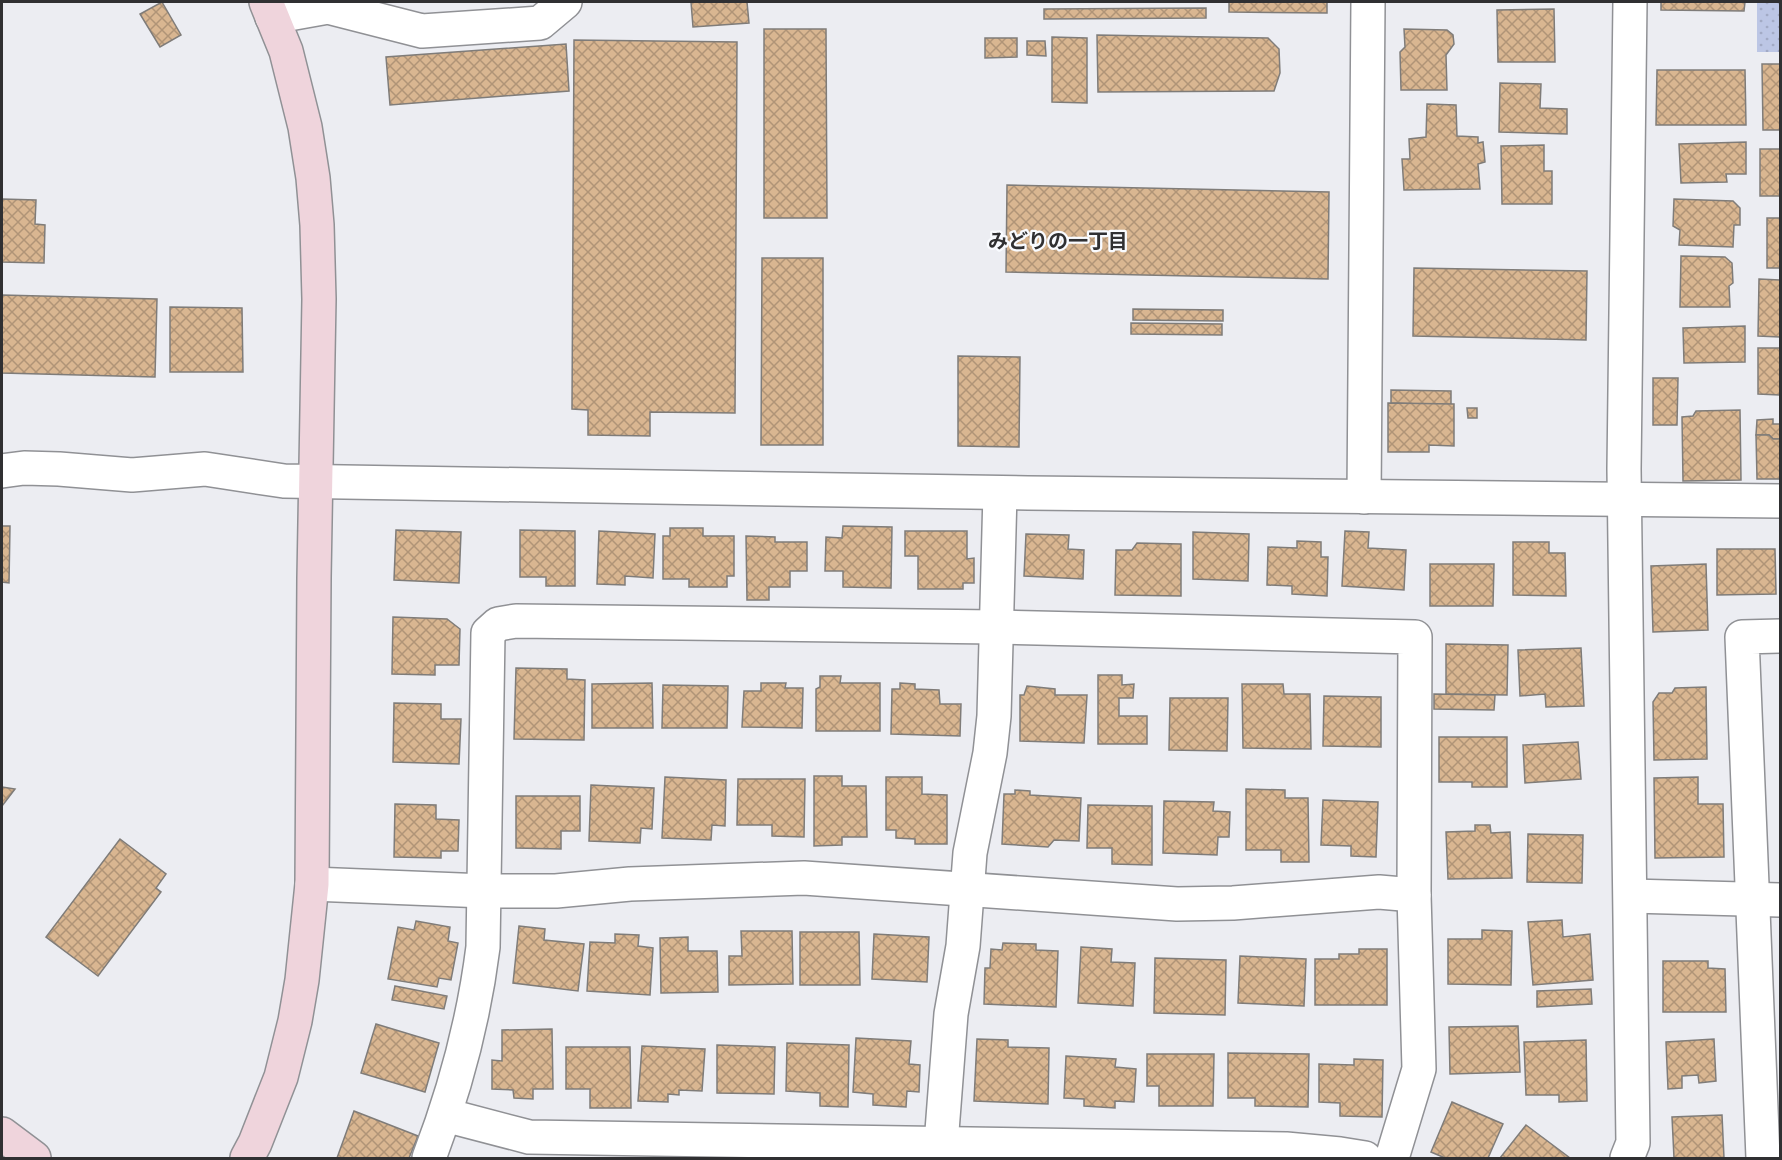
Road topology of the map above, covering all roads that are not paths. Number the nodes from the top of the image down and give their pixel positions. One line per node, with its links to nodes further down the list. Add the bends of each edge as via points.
1 (565, 2): 4 (street, via 540,23 423,31 328,7)
2 (1368, 2): 8 (street)
3 (1630, 2): 9 (street)
4 (269, 9): 6 (street, via 286,51 313,178 319,299)
5 (2, 471): 6 (street, via 60,469 132,475 205,470)
6 (315, 482): 7 (street); 13 (street)
7 (1000, 492): 8 (street); 11 (street)
8 (1364, 497): 9 (street)
9 (1625, 498): 10 (street); 17 (street)
10 (1780, 501)
11 (995, 627): 14 (street, via 994,716 970,853); 15 (street, via 516,621 498,624 488,633); 16 (street, via 1415,637)
12 (1780, 636): 18 (street, via 1742,636)
13 (312, 884): 15 (street); 27 (street, via 295,1021 281,1077)
14 (968, 889): 15 (street, via 804,878); 16 (street, via 1177,904 1379,892); 22 (street, via 951,1014)
15 (485, 891): 19 (street, via 477,996)
16 (1414, 895): 30 (street, via 1419,1069)
17 (1631, 897): 18 (street); 25 (street)
18 (1766, 900): 21 (street)
19 (446, 1115): 23 (street, via 529,1137); 28 (street)
20 (2, 1134): 26 (street)
21 (1769, 1139)
22 (941, 1144): 23 (street); 24 (street)
23 (724, 1150)
24 (1108, 1153): 29 (street, via 1286,1149)
25 (1634, 1153)
26 (34, 1158)
27 (247, 1158)
28 (429, 1158)
29 (1365, 1158)
30 (1392, 1158)

